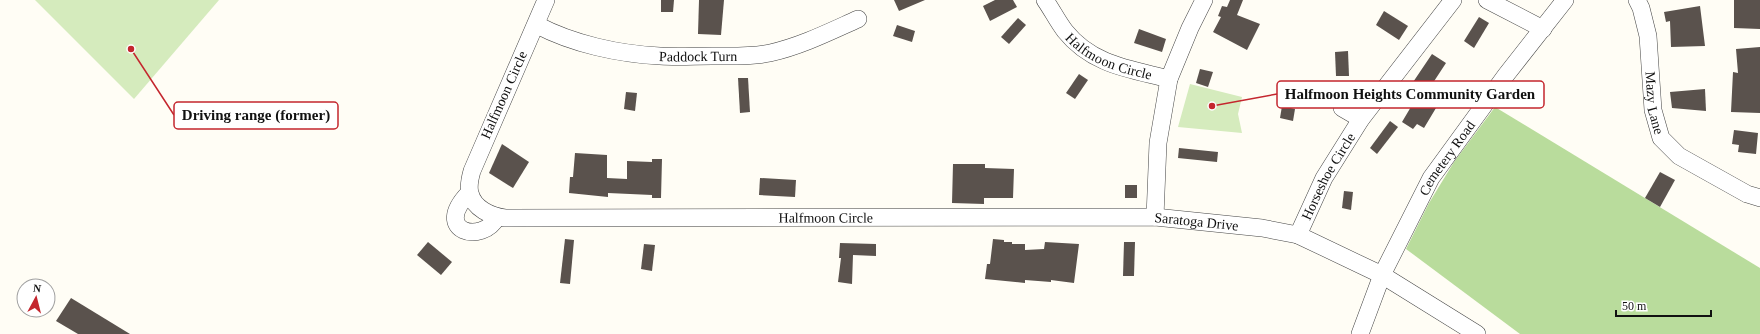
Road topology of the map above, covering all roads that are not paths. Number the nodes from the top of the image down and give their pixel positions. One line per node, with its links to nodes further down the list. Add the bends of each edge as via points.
1 (546, 0): 9 (street, Halfmoon Circle)
2 (1045, 0): 11 (street, Halfmoon Circle, via 1065,31 1093,56 1110,64)
3 (1204, 0): 11 (street, Saratoga Drive)
4 (1453, 0): 13 (street, Horseshoe Circle)
5 (1487, 0): 10 (street)
6 (1565, 0): 10 (street, Cemetery Road)
7 (1637, 0): 15 (street, Mazy Lane, via 1648,36 1653,110 1660,138 1678,156 1747,194)
8 (858, 19): 9 (street, Paddock Turn, via 812,40 752,55 660,56 633,53 579,43)
9 (537, 25): 14 (street, Halfmoon Circle, via 478,154 472,171)
10 (1543, 29): 19 (street, Cemetery Road, via 1431,178)
11 (1169, 79): 17 (street, Saratoga Drive, via 1158,143)
12 (1342, 108): 13 (street, Horseshoe Circle)
13 (1361, 119): 18 (street, Horseshoe Circle, via 1324,178)
14 (469, 193): 16 (street, Halfmoon Circle, via 478,206 489,215); 16 (street, Halfmoon Circle, via 459,205 455,222 458,226 467,232 482,230 491,225)
15 (1760, 198)
16 (497, 217): 17 (street, Halfmoon Circle)
17 (1155, 217): 18 (street, Saratoga Drive, via 1262,228)
18 (1298, 235): 19 (street, Saratoga Drive)
19 (1382, 275): 20 (street, Cemetery Road); 21 (street, Saratoga Drive)
20 (1360, 334)
21 (1477, 334)

